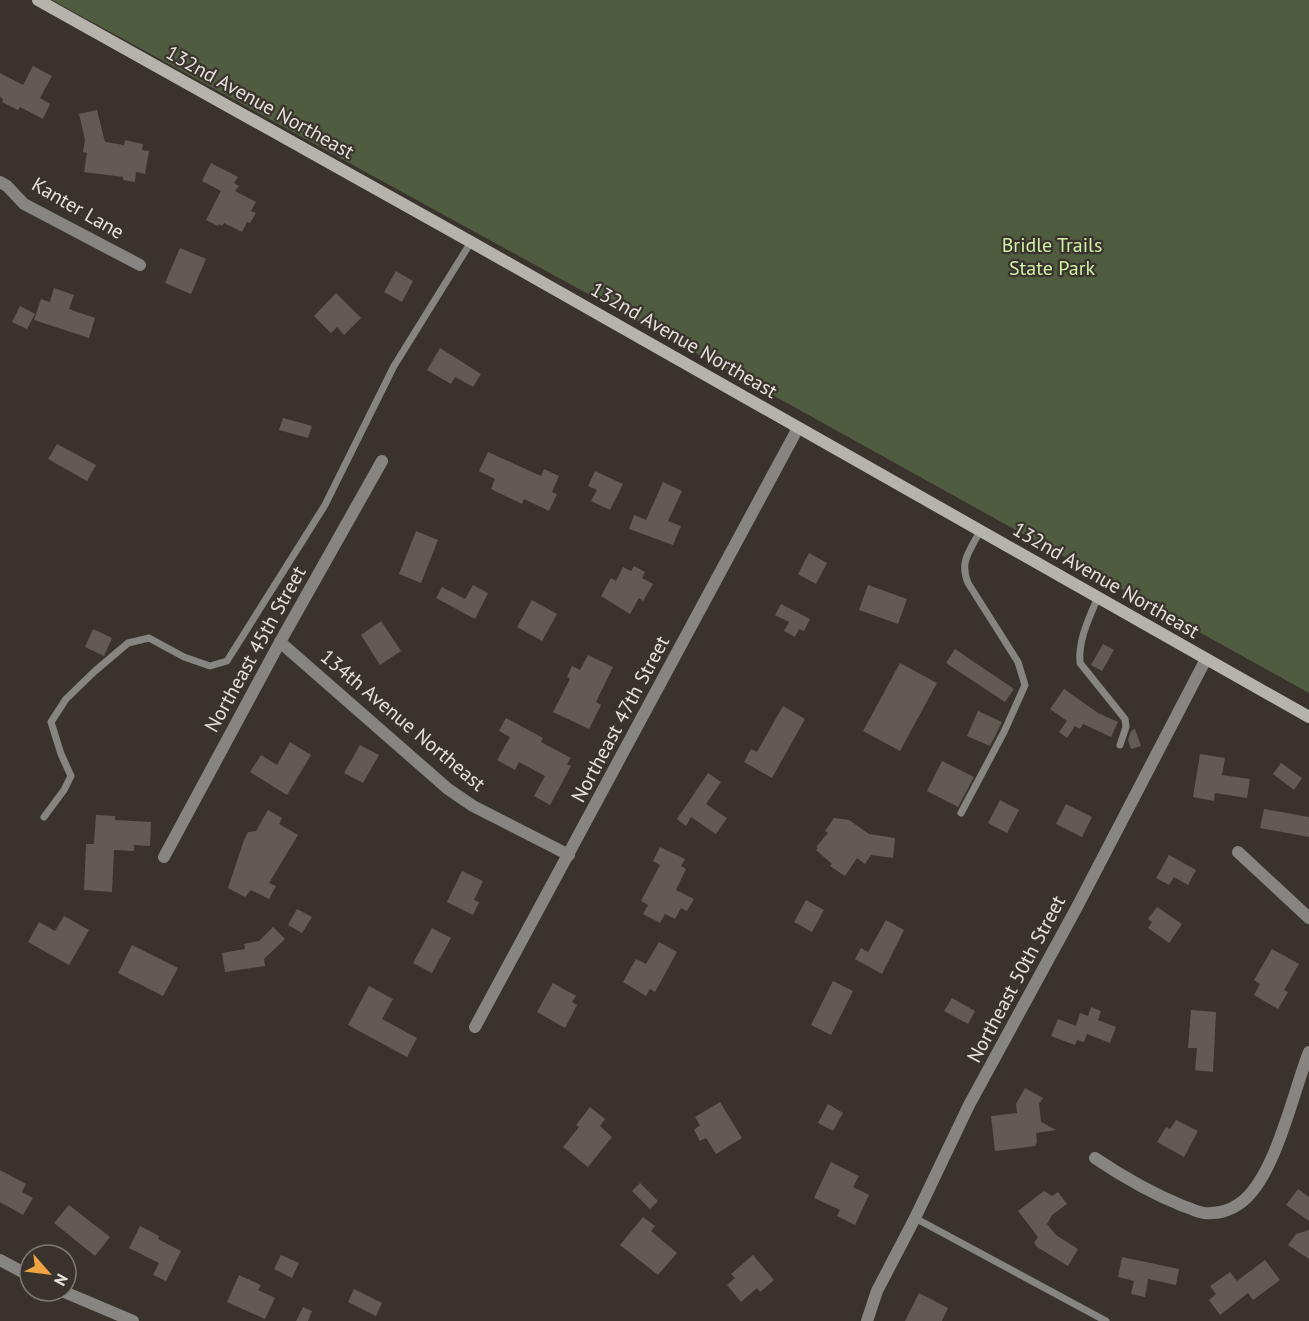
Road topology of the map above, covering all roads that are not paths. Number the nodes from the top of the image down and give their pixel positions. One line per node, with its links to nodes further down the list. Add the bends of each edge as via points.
1 (38, 0): 3 (street, 132nd Avenue Northeast)
2 (0, 182): 4 (street, Kanter Lane, via 24,204)
3 (471, 242): 5 (street, 132nd Avenue Northeast); 14 (lane, via 394,366 325,505 227,661 210,666 149,638 128,643 95,671 66,699 51,722 71,776)
4 (140, 265)
5 (798, 428): 7 (street, 132nd Avenue Northeast); 16 (street, Northeast 47th Street)
6 (382, 461): 9 (street, Northeast 45th Street)
7 (980, 531): 8 (street, 132nd Avenue Northeast); 13 (lane, via 963,570 1018,662 1025,685)
8 (1098, 597): 10 (street, 132nd Avenue Northeast); 12 (lane, via 1085,628 1080,663 1125,719)
9 (280, 642): 16 (street, 134th Avenue Northeast, via 448,789); 17 (street, Northeast 45th Street)
10 (1206, 659): 11 (street, 132nd Avenue Northeast); 22 (street, Northeast 50th Street, via 969,1105)
11 (1309, 717)
12 (1120, 745)
13 (961, 813)
14 (44, 817)
15 (1238, 852): 18 (street)
16 (569, 855): 19 (street, Northeast 47th Street)
17 (164, 857)
18 (1309, 918)
19 (475, 1027)
20 (1309, 1052): 21 (street, via 1269,1164 1240,1204 1221,1213 1202,1213 1127,1180)
21 (1095, 1158)
22 (915, 1218): 27 (street, Northeast 50th Street, via 877,1291); 28 (lane)
23 (0, 1260): 24 (street)
24 (18, 1270)
25 (78, 1298): 26 (street)
26 (133, 1321)
27 (867, 1321)
28 (1106, 1321)

